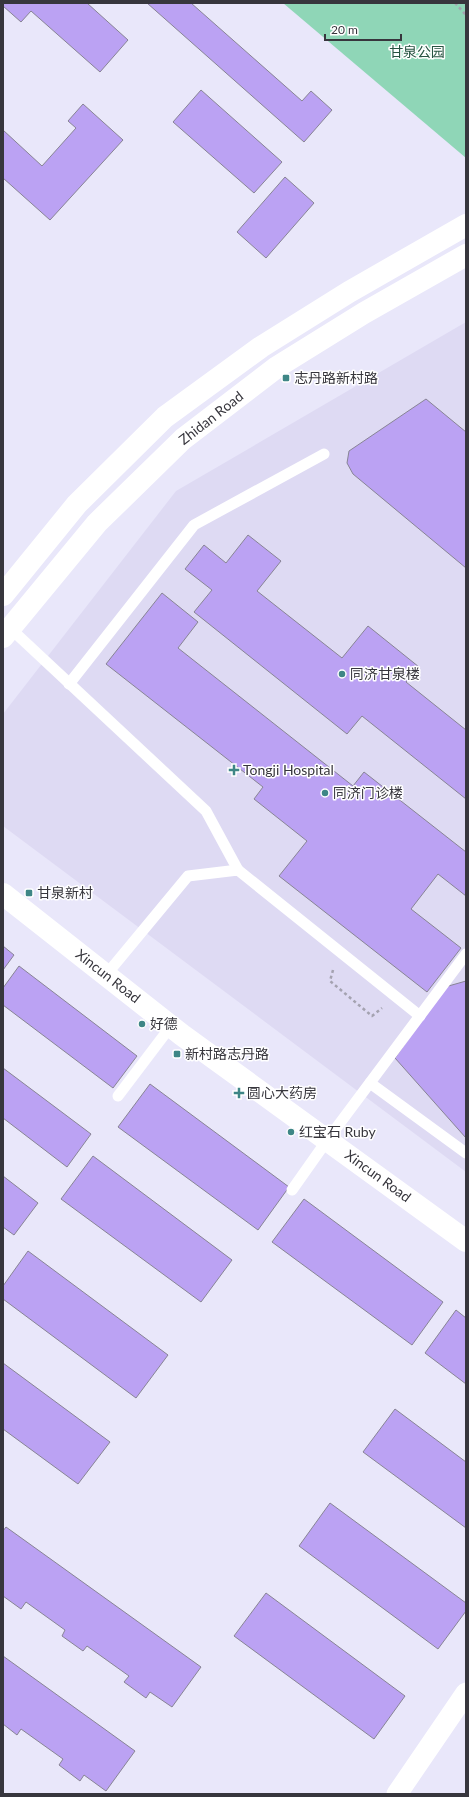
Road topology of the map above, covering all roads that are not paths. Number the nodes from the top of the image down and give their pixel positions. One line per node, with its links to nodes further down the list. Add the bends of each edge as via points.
1 (466, 225): 4 (main road, Zhidan Road, via 349,292 268,343 165,417 77,504)
2 (466, 255): 5 (main road, Zhidan Road, via 364,313 278,367 183,439 97,523)
3 (324, 454): 6 (lane, via 194,524)
4 (3, 595)
5 (7, 632): 6 (lane)
6 (69, 684): 7 (lane, via 206,811)
7 (238, 870): 10 (lane, via 188,876); 11 (lane)
8 (3, 894): 10 (main road, Xincun Road)
9 (466, 955): 11 (lane)
10 (106, 975): 12 (main road, Xincun Road)
11 (420, 1016): 13 (lane)
12 (171, 1026): 14 (lane); 15 (main road, Xincun Road)
13 (370, 1083): 15 (lane); 16 (lane)
14 (118, 1096)
15 (328, 1139): 17 (lane); 18 (main road, Xincun Road)
16 (466, 1153)
17 (292, 1190)
18 (466, 1241)
19 (466, 1693): 20 (street)
20 (397, 1794)

